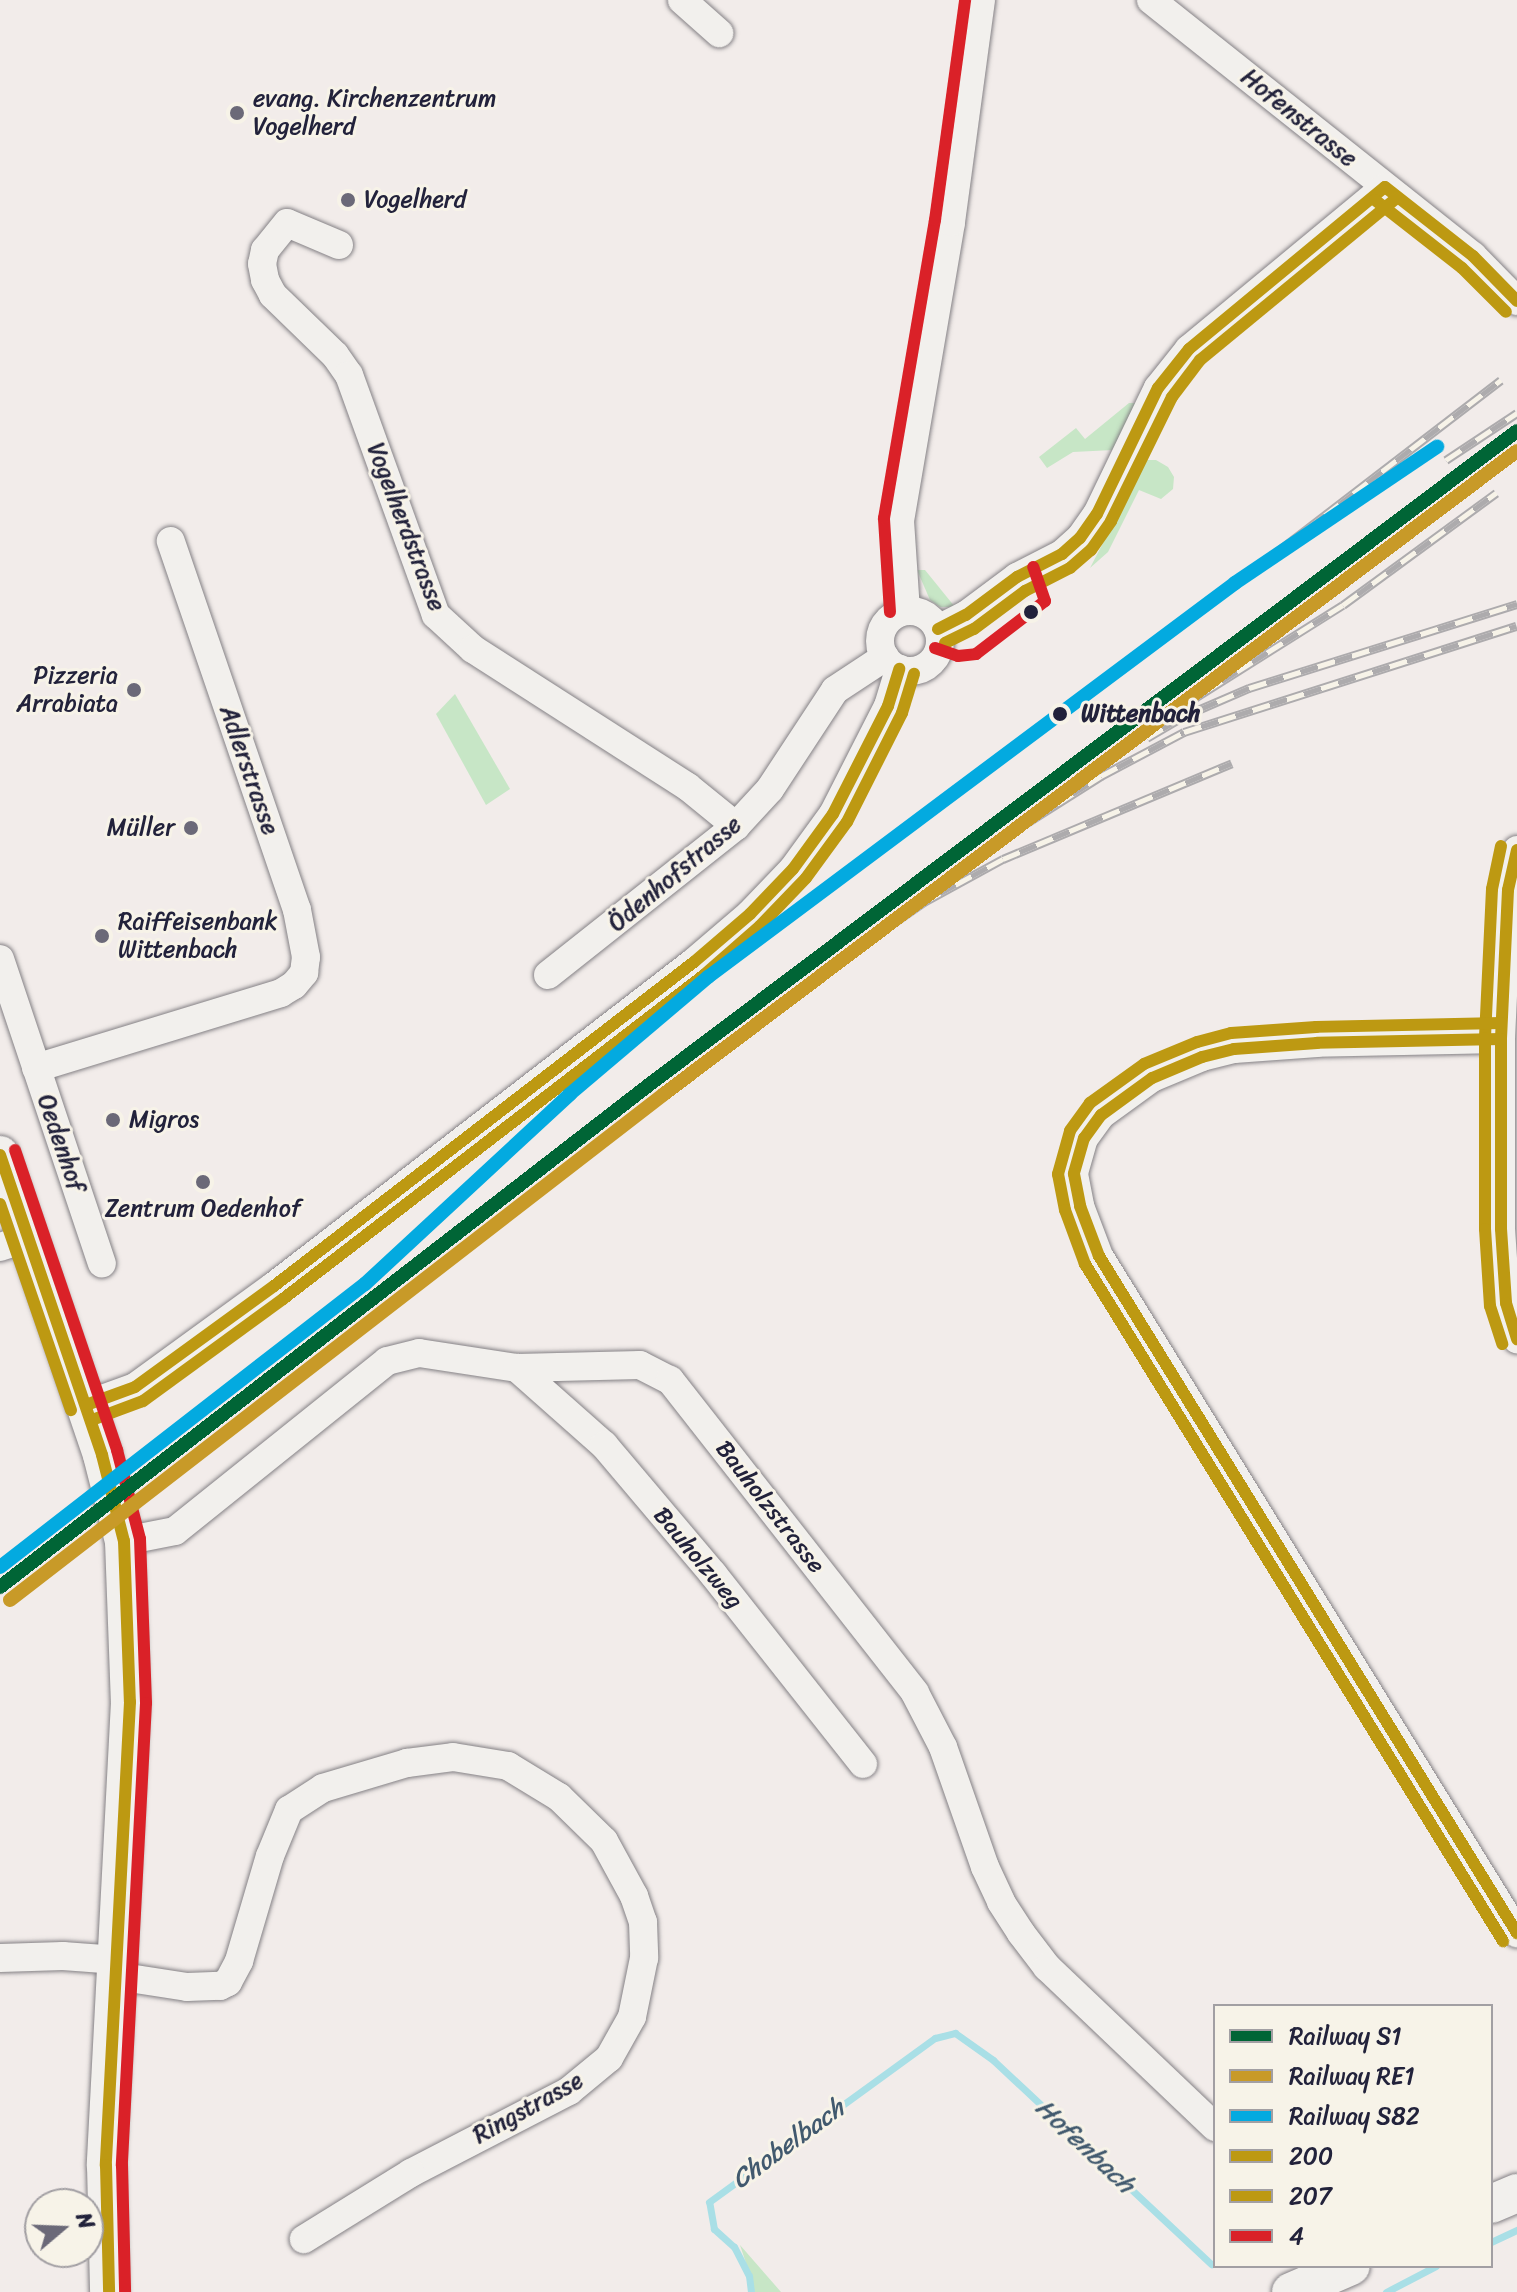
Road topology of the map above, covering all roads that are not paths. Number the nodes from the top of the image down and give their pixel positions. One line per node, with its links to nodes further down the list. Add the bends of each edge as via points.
1 (682, 0): 4 (street)
2 (981, 0): 9 (street, via 951,222 900,521)
3 (1151, 0): 5 (street, Hofenstrasse)
4 (719, 33)
5 (1385, 187): 7 (street, Hofenstrasse, via 1473,256); 10 (street, via 1189,349 1158,388 1097,514 1080,538)
6 (339, 245): 12 (street, Vogelherdstrasse, via 287,223 265,250 265,280 349,375 436,615 473,649 688,787)
7 (1517, 301)
8 (171, 541): 17 (street, Adlerstrasse, via 303,933 304,973 281,993)
9 (906, 611): 10 (street, via 925,615); 11 (street, via 891,618 882,632)
10 (938, 629): 11 (street, via 939,648 930,663 915,670)
11 (892, 663): 12 (street, Ödenhofstrasse, via 835,690 770,789); 23 (street, via 883,718 833,814 793,869 750,914 261,1296 135,1387)
12 (736, 826): 15 (street, Ödenhofstrasse)
13 (1517, 850): 16 (street, via 1508,890)
14 (0, 959): 17 (street)
15 (548, 975)
16 (1501, 1039): 21 (street, via 1501,1264); 26 (street, via 1378,1039 1234,1049 1202,1057 1120,1099 1090,1129 1074,1174 1099,1256)
17 (36, 1068): 20 (street, Oedenhof)
18 (0, 1155): 19 (main road)
19 (15, 1242): 23 (main road)
20 (102, 1263)
21 (1517, 1339)
22 (517, 1368): 24 (street, Bauholzstrasse, via 419,1353 387,1361 175,1531); 25 (street, Bauholzweg, via 604,1445); 29 (street, Bauholzstrasse, via 640,1365 670,1380 915,1693 943,1747 985,1867 1021,1933 1047,1967)
23 (86, 1405): 24 (main road)
24 (124, 1541): 28 (main road, via 130,1702)
25 (863, 1764)
26 (1517, 1933)
27 (0, 1958): 28 (street, via 48,1955)
28 (116, 1968): 32 (street, Ringstrasse, via 187,1987 228,1982 289,1810 323,1788 407,1763 461,1757 508,1766 559,1797 604,1841 643,1922 644,1958 632,2017 609,2058 569,2091 411,2173); 35 (main road, via 106,2165)
29 (1213, 2125)
30 (1517, 2193): 31 (main road)
31 (1493, 2203)
32 (304, 2239)
33 (1345, 2268): 34 (main road)
34 (1306, 2280)
35 (109, 2292)

